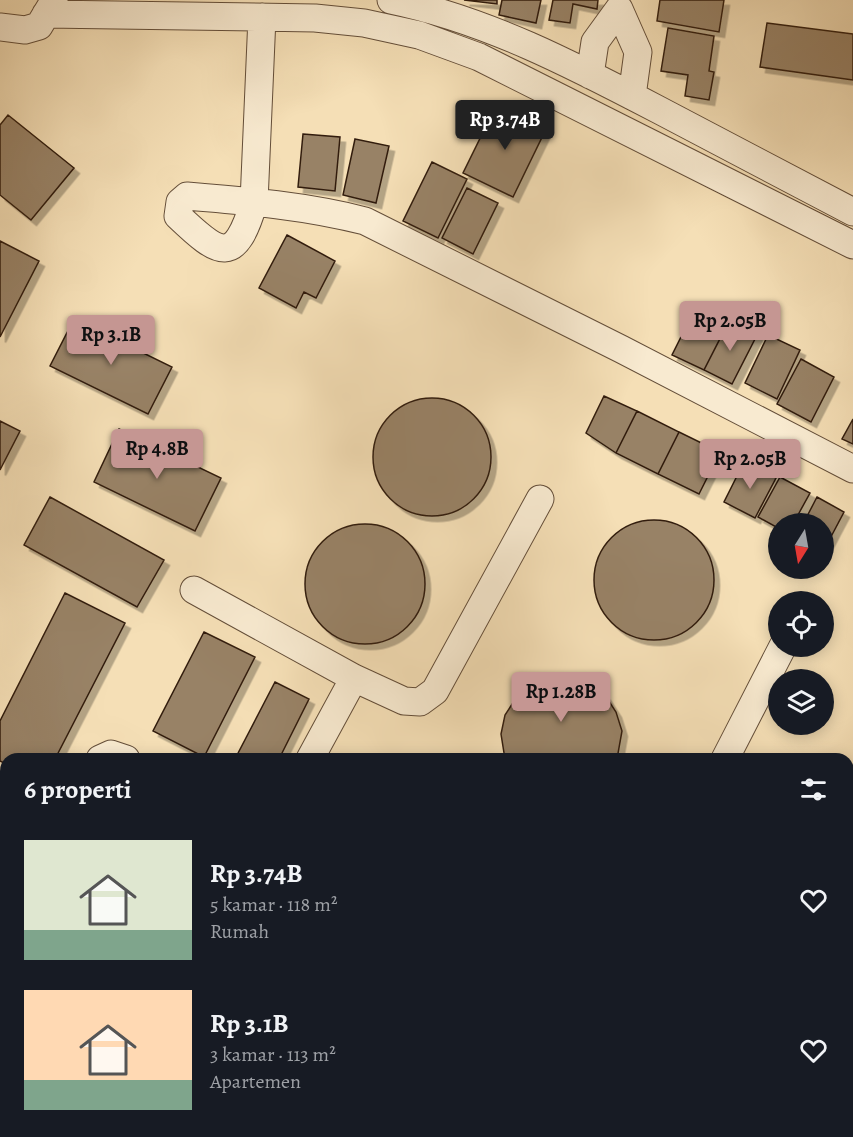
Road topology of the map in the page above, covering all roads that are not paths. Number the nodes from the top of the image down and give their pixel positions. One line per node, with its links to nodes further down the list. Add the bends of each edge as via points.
1 (391, 0): 7 (street, via 490,28)
2 (619, 4): 7 (street, via 595,42); 8 (street, via 638,52)
3 (50, 7): 4 (street); 6 (street, via 39,26 25,30)
4 (182, 8): 5 (street)
5 (262, 17): 10 (street, via 364,23 419,35 479,57); 11 (street, via 254,202 321,209 365,221)
6 (0, 27)
7 (590, 75): 8 (street)
8 (632, 96): 9 (street)
9 (853, 212)
10 (852, 243)
11 (853, 469)
12 (540, 499): 15 (street, via 435,691 420,702 404,701)
13 (194, 590): 15 (street)
14 (777, 657): 17 (street)
15 (354, 678): 16 (street)
16 (313, 753)
17 (728, 753)

